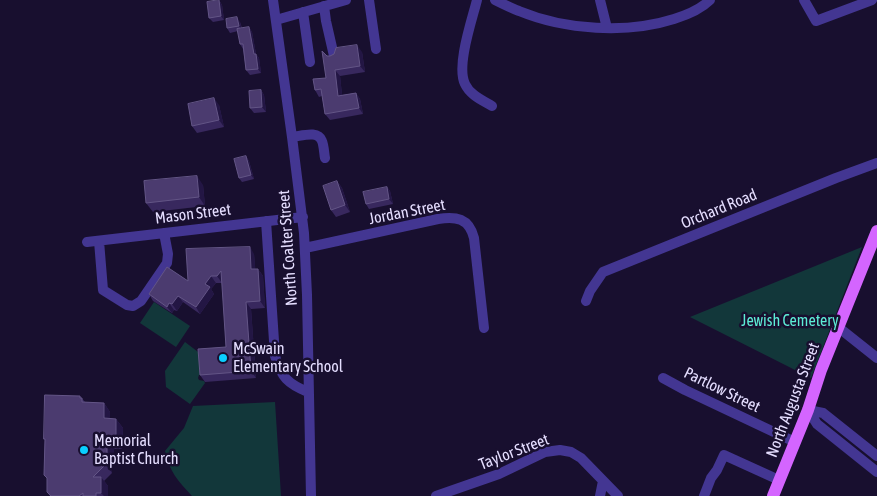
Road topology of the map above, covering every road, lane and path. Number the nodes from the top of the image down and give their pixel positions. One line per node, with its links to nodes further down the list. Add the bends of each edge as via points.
1 (273, 0): 12 (street, North Coalter Street)
2 (346, 0): 10 (street)
3 (370, 0): 14 (street)
4 (477, 0): 17 (street, via 462,67 464,83 474,95)
5 (495, 0): 13 (street, via 544,19)
6 (600, 0): 13 (street)
7 (710, 0): 13 (street, via 698,10 659,24)
8 (804, 0): 9 (street, via 816,21)
9 (872, 0)
10 (324, 6): 11 (street); 15 (street)
11 (303, 12): 12 (street); 16 (street)
12 (276, 20): 18 (street, North Coalter Street)
13 (607, 28)
14 (376, 49)
15 (334, 56)
16 (310, 62)
17 (492, 106)
18 (292, 137): 19 (street, via 318,136 322,140); 21 (street, North Coalter Street)
19 (325, 158)
20 (877, 163): 28 (street, Orchard Road, via 603,272)
21 (302, 216): 22 (street, Mason Street); 27 (street, North Coalter Street)
22 (266, 221): 24 (street, Mason Street); 33 (street, via 275,356 288,381)
23 (877, 231): 29 (main road, North Augusta Street)
24 (164, 232): 25 (street, Mason Street); 25 (street, via 168,263 141,301 133,306 127,306 103,290)
25 (99, 241): 26 (street, Mason Street)
26 (87, 242)
27 (305, 248): 30 (street, Jordan Street, via 449,217 461,220 470,227 474,238); 33 (street, North Coalter Street)
28 (586, 301)
29 (838, 327): 31 (street); 34 (main road, North Augusta Street)
30 (484, 328)
31 (877, 358)
32 (663, 378): 35 (street, Partlow Street)
33 (308, 392): 40 (street, North Coalter Street)
34 (808, 410): 35 (main road, North Augusta Street); 36 (street, via 823,413); 37 (street, via 817,424)
35 (795, 442): 38 (main road, North Augusta Street)
36 (877, 456)
37 (877, 472)
38 (779, 480): 44 (street, via 724,455); 45 (main road, North Augusta Street)
39 (603, 481): 41 (street, Taylor Street, via 577,455 557,450); 42 (street); 43 (street, Taylor Street)
40 (310, 496)
41 (436, 496)
42 (600, 496)
43 (618, 496)
44 (704, 496)
45 (773, 496)

